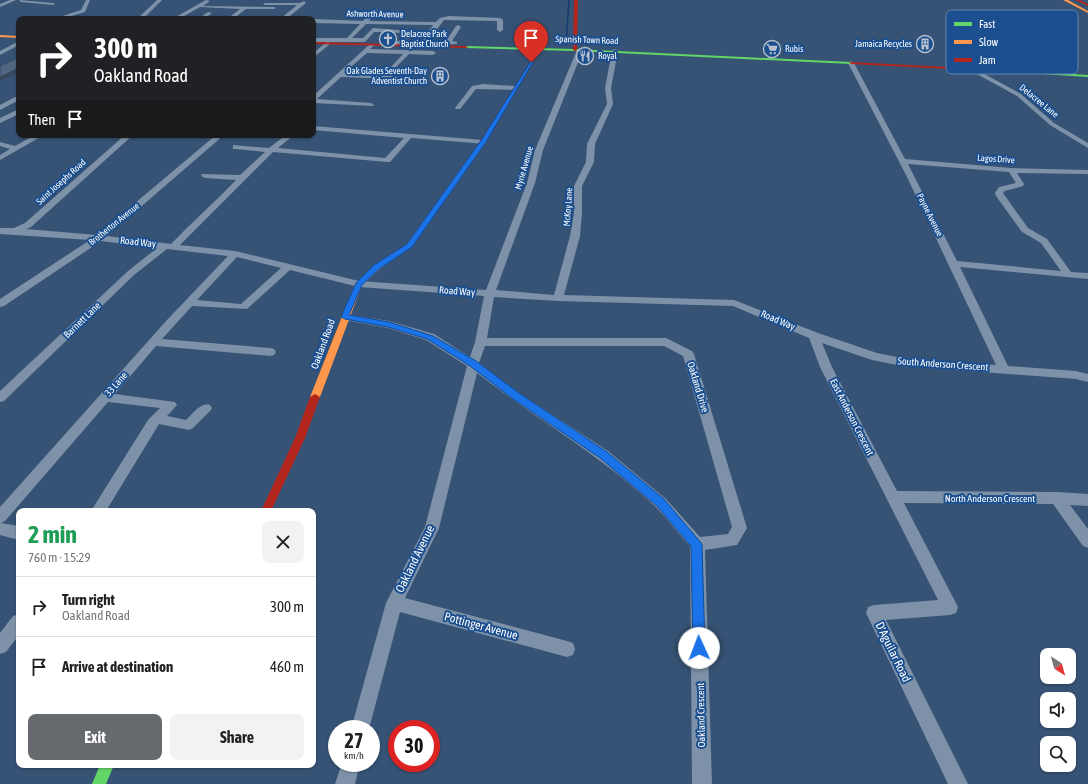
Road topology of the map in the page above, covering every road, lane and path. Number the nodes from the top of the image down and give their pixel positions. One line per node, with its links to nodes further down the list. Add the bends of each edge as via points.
1 (14, 0): 19 (street)
2 (24, 0): 15 (street, via 21,1)
3 (88, 0): 30 (street, via 83,11)
4 (160, 0): 31 (street)
5 (209, 0): 32 (street)
6 (228, 0): 21 (street)
7 (236, 0): 22 (street)
8 (306, 0): 17 (street)
9 (576, 0): 63 (main road)
10 (1065, 0): 26 (main road)
11 (1070, 0): 26 (main road)
12 (1077, 0): 18 (main road)
13 (1083, 0): 18 (main road)
14 (252, 2): 16 (street); 23 (street)
15 (53, 4)
16 (280, 4): 17 (street); 24 (street)
17 (301, 4): 35 (street)
18 (1088, 4)
19 (0, 6)
20 (202, 7): 21 (street)
21 (217, 7): 22 (street)
22 (224, 8): 23 (street)
23 (244, 8): 24 (street); 28 (street)
24 (274, 8): 29 (street)
25 (376, 10): 39 (street)
26 (1088, 11)
27 (194, 13): 33 (street)
28 (238, 13): 33 (street); 34 (street)
29 (269, 14)
30 (66, 16)
31 (143, 16)
32 (180, 16)
33 (212, 16)
34 (234, 16)
35 (287, 16)
36 (316, 21): 37 (street, Ashworth Avenue)
37 (322, 21): 38 (street, Ashworth Avenue); 45 (street)
38 (337, 21): 39 (street, Ashworth Avenue); 54 (street)
39 (365, 22): 40 (street, Ashworth Avenue); 53 (street, via 352,32)
40 (380, 22): 41 (street, Ashworth Avenue); 49 (street)
41 (416, 23): 42 (street, Ashworth Avenue); 50 (street)
42 (436, 25): 43 (street, Ashworth Avenue); 48 (street, via 442,19 449,18 500,20 500,29); 59 (street)
43 (443, 26)
44 (451, 26): 46 (street)
45 (316, 27)
46 (458, 27): 47 (street); 57 (street)
47 (465, 27)
48 (493, 28)
49 (373, 30): 50 (street); 61 (street)
50 (409, 32): 56 (street)
51 (0, 36): 52 (main road)
52 (16, 36)
53 (348, 40): 54 (street); 61 (street)
54 (318, 41): 61 (main road, Spanish Town Road)
55 (394, 43): 56 (street)
56 (401, 43): 59 (street)
57 (448, 43): 58 (street); 59 (street)
58 (455, 43)
59 (423, 44): 61 (main road, Spanish Town Road); 62 (main road, Spanish Town Road)
60 (16, 45): 66 (street)
61 (367, 45): 65 (street); 75 (street)
62 (539, 49): 63 (main road, Spanish Town Road); 78 (main road, Oakland Road)
63 (577, 50): 64 (main road, Spanish Town Road); 115 (street, Myrie Avenue, via 539,150 531,183)
64 (615, 51): 68 (main road, Spanish Town Road); 116 (street, McKoy Lane, via 608,88 610,104 591,144 590,162 578,186 575,236)
65 (408, 52): 67 (street); 69 (street)
66 (0, 53)
67 (433, 53)
68 (856, 64): 70 (main road, Spanish Town Road); 71 (main road, Spanish Town Road); 100 (street, Payne Avenue)
69 (394, 67)
70 (946, 68)
71 (946, 70)
72 (981, 74): 95 (street, Delacree Lane, via 1019,95 1052,124)
73 (1009, 74): 76 (main road, Spanish Town Road, via 1027,77)
74 (1048, 74): 76 (main road, Spanish Town Road)
75 (339, 75): 77 (street); 79 (street)
76 (1088, 77)
77 (392, 78)
78 (515, 88): 84 (street, via 474,87); 93 (main road, Oakland Road)
79 (316, 97)
80 (16, 99): 83 (street)
81 (316, 100): 82 (street)
82 (371, 105)
83 (0, 108)
84 (458, 108)
85 (16, 113): 86 (street)
86 (0, 121)
87 (316, 128): 88 (street)
88 (410, 136): 93 (street); 98 (street, via 387,160)
89 (35, 138): 97 (street)
90 (126, 138): 106 (street, Saint Josephs Road, via 28,225)
91 (216, 138): 107 (street, Brotherton Avenue)
92 (286, 138): 98 (street, Barnett Lane)
93 (483, 142): 114 (main road, Oakland Road, via 410,245 377,267)
94 (0, 144): 97 (street)
95 (1088, 146)
96 (236, 147): 98 (street)
97 (16, 149): 99 (street)
98 (271, 150): 104 (street, Barnett Lane)
99 (0, 158)
100 (903, 161): 101 (street, Lagos Drive); 110 (street, Payne Avenue)
101 (1011, 170): 102 (street, Lagos Drive); 112 (street, via 1020,184 1002,189 1000,196 1025,230 1044,241)
102 (1088, 172)
103 (205, 176): 104 (street)
104 (242, 178): 108 (street, Barnett Lane, via 224,198)
105 (0, 231): 106 (street, Saint Josephs Road)
106 (15, 231): 107 (street, Road Way)
107 (99, 238): 108 (street, Road Way); 118 (street, Brotherton Avenue)
108 (170, 246): 109 (street, Road Way); 128 (street, Barnett Lane, via 131,273)
109 (235, 254): 111 (street, Road Way); 117 (street, 33 Lane)
110 (954, 264): 112 (street); 125 (street, Payne Avenue)
111 (288, 267): 114 (street, Road Way); 117 (street, via 243,307)
112 (1069, 275): 113 (street)
113 (1088, 276)
114 (359, 284): 115 (street, Road Way); 119 (main road, Oakland Road)
115 (490, 293): 116 (street, Road Way); 122 (street, Myrie Avenue)
116 (558, 298): 120 (street, Road Way, via 734,303)
117 (189, 303): 121 (street, 33 Lane)
118 (0, 304)
119 (345, 317): 124 (street, via 389,324 430,338); 135 (main road, Oakland Road, via 300,438)
120 (814, 336): 125 (street, South Anderson Crescent, via 876,357 902,362); 131 (street, East Anderson Crescent, via 826,367)
121 (154, 342): 123 (street); 127 (street, 33 Lane)
122 (481, 342): 124 (street, Oakland Avenue); 140 (street, Oakland Drive, via 666,342 688,354 740,528 732,540)
123 (270, 352)
124 (473, 364): 140 (street, via 515,396 603,455 660,503); 141 (street, Oakland Avenue, via 432,528)
125 (1004, 369): 126 (street, South Anderson Crescent)
126 (1088, 378)
127 (105, 397): 130 (street, via 171,405); 136 (street, 33 Lane)
128 (0, 398)
129 (206, 408): 130 (street, via 189,425)
130 (157, 419): 134 (street, via 152,423)
131 (893, 497): 132 (street, North Anderson Crescent); 151 (street, D'Aguilar Road, via 950,607 874,613)
132 (1057, 498): 133 (street, North Anderson Crescent); 139 (street)
133 (1088, 500)
134 (100, 508)
135 (267, 508)
136 (0, 517)
137 (0, 529): 138 (street)
138 (16, 532)
139 (1088, 541)
140 (696, 544): 150 (street, Oakland Crescent)
141 (394, 604): 144 (street, Pottinger Avenue); 145 (street, Oakland Avenue)
142 (16, 626): 143 (street)
143 (0, 646)
144 (567, 649)
145 (362, 720)
146 (106, 768): 148 (main road)
147 (348, 772): 149 (street)
148 (99, 784)
149 (345, 784)
150 (702, 784)
151 (958, 784)

